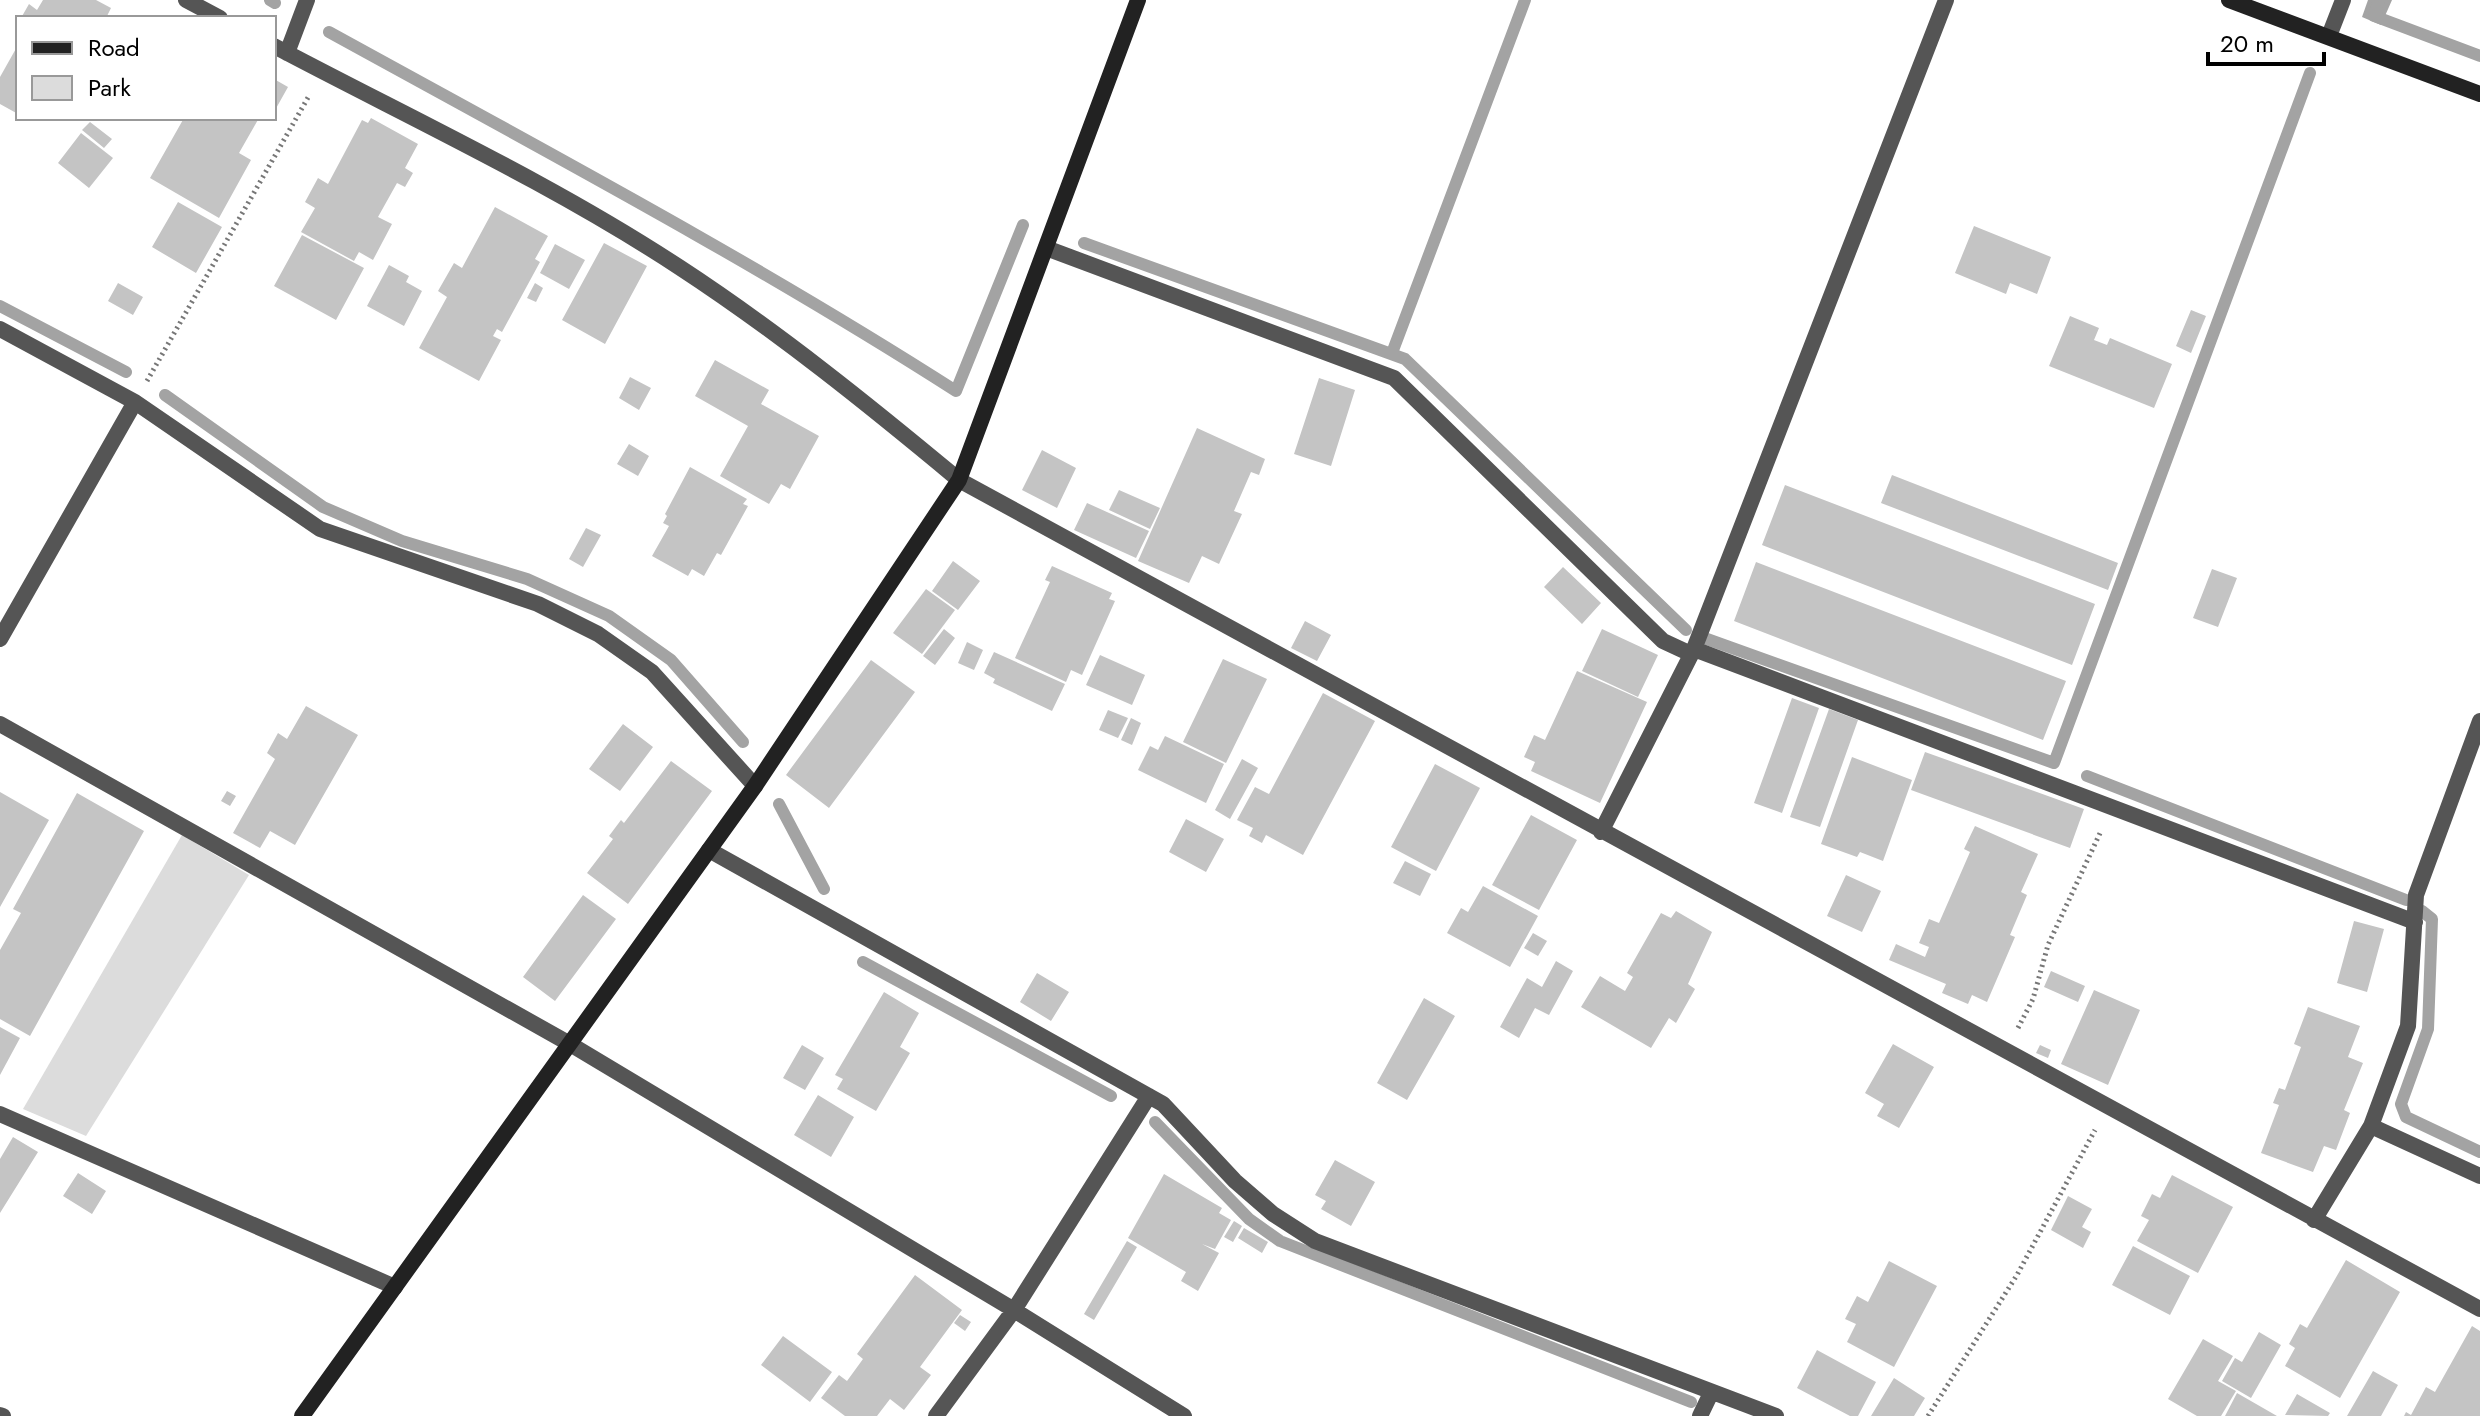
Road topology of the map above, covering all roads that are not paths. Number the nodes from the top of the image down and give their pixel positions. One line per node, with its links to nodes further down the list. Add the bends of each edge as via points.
1 (186, 0): 7 (street)
2 (307, 0): 9 (street)
3 (1138, 0): 11 (street)
4 (1946, 0): 16 (street)
5 (2229, 0): 8 (street)
6 (2343, 0): 8 (street)
7 (216, 16)
8 (2329, 36): 10 (street)
9 (281, 50): 14 (street, via 559,195 680,267 867,404)
10 (2480, 94)
11 (1046, 248): 14 (street); 16 (street, via 1394,378 1663,641)
12 (0, 329): 13 (street)
13 (135, 402): 15 (street); 19 (street, via 320,529 538,604 598,634 652,672)
14 (959, 480): 19 (street); 20 (street)
15 (0, 639)
16 (1692, 651): 20 (street); 22 (street)
17 (2480, 721): 22 (street, via 2416,895)
18 (0, 724): 23 (street)
19 (755, 786): 21 (street)
20 (1601, 832): 28 (street)
21 (709, 850): 23 (street); 24 (street)
22 (2415, 922): 26 (street, via 2408,1026)
23 (570, 1044): 29 (street); 31 (street)
24 (1149, 1096): 31 (street); 32 (street, via 1163,1104 1235,1181 1315,1241)
25 (0, 1114): 29 (street)
26 (2371, 1126): 27 (street); 28 (street)
27 (2480, 1176)
28 (2314, 1220): 30 (street)
29 (395, 1287): 33 (street)
30 (2480, 1309)
31 (1014, 1310): 34 (street); 35 (street)
32 (1711, 1393): 36 (street); 37 (street)
33 (302, 1416)
34 (936, 1416)
35 (1184, 1416)
36 (1700, 1416)
37 (1776, 1416)

